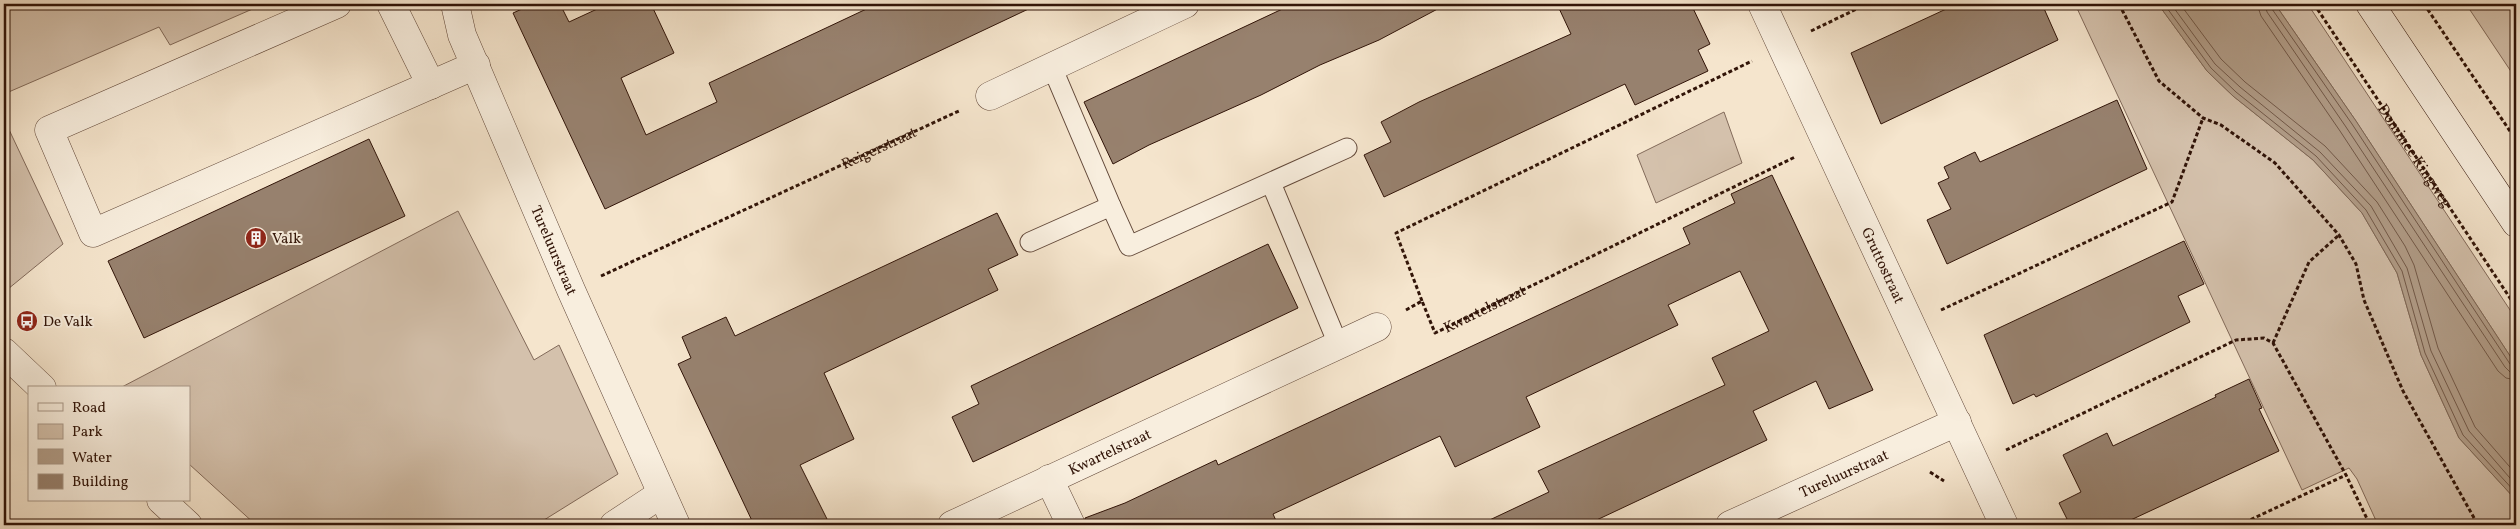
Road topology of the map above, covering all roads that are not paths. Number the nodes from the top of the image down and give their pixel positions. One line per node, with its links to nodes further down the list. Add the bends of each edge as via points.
1 (337, 4): 9 (street, via 49,130 93,233)
2 (391, 4): 9 (street)
3 (455, 4): 7 (street, Tureluurstraat, via 462,35)
4 (1185, 4): 8 (street)
5 (1762, 4): 20 (street, Gruttostraat)
6 (2370, 4): 14 (street)
7 (476, 65): 9 (street); 22 (street, Tureluurstraat)
8 (1052, 67): 10 (street); 13 (lane)
9 (431, 85)
10 (990, 96)
11 (1347, 148): 12 (lane)
12 (1271, 182): 13 (lane, via 1128,246); 17 (lane)
13 (1111, 206): 15 (lane)
14 (2516, 223)
15 (1030, 242)
16 (1377, 326): 17 (street, Kwartelstraat)
17 (1338, 344): 21 (street, Kwartelstraat)
18 (4, 352): 19 (street)
19 (40, 386)
20 (1957, 422): 29 (street, Tureluurstraat); 30 (street, Gruttostraat)
21 (1049, 479): 27 (street, Kwartelstraat); 28 (street, Kwartelstraat)
22 (662, 494): 25 (street); 26 (street, Tureluurstraat)
23 (163, 502): 24 (street)
24 (188, 525)
25 (614, 525)
26 (676, 525)
27 (952, 525)
28 (1071, 525)
29 (1730, 525)
30 (2004, 525)

